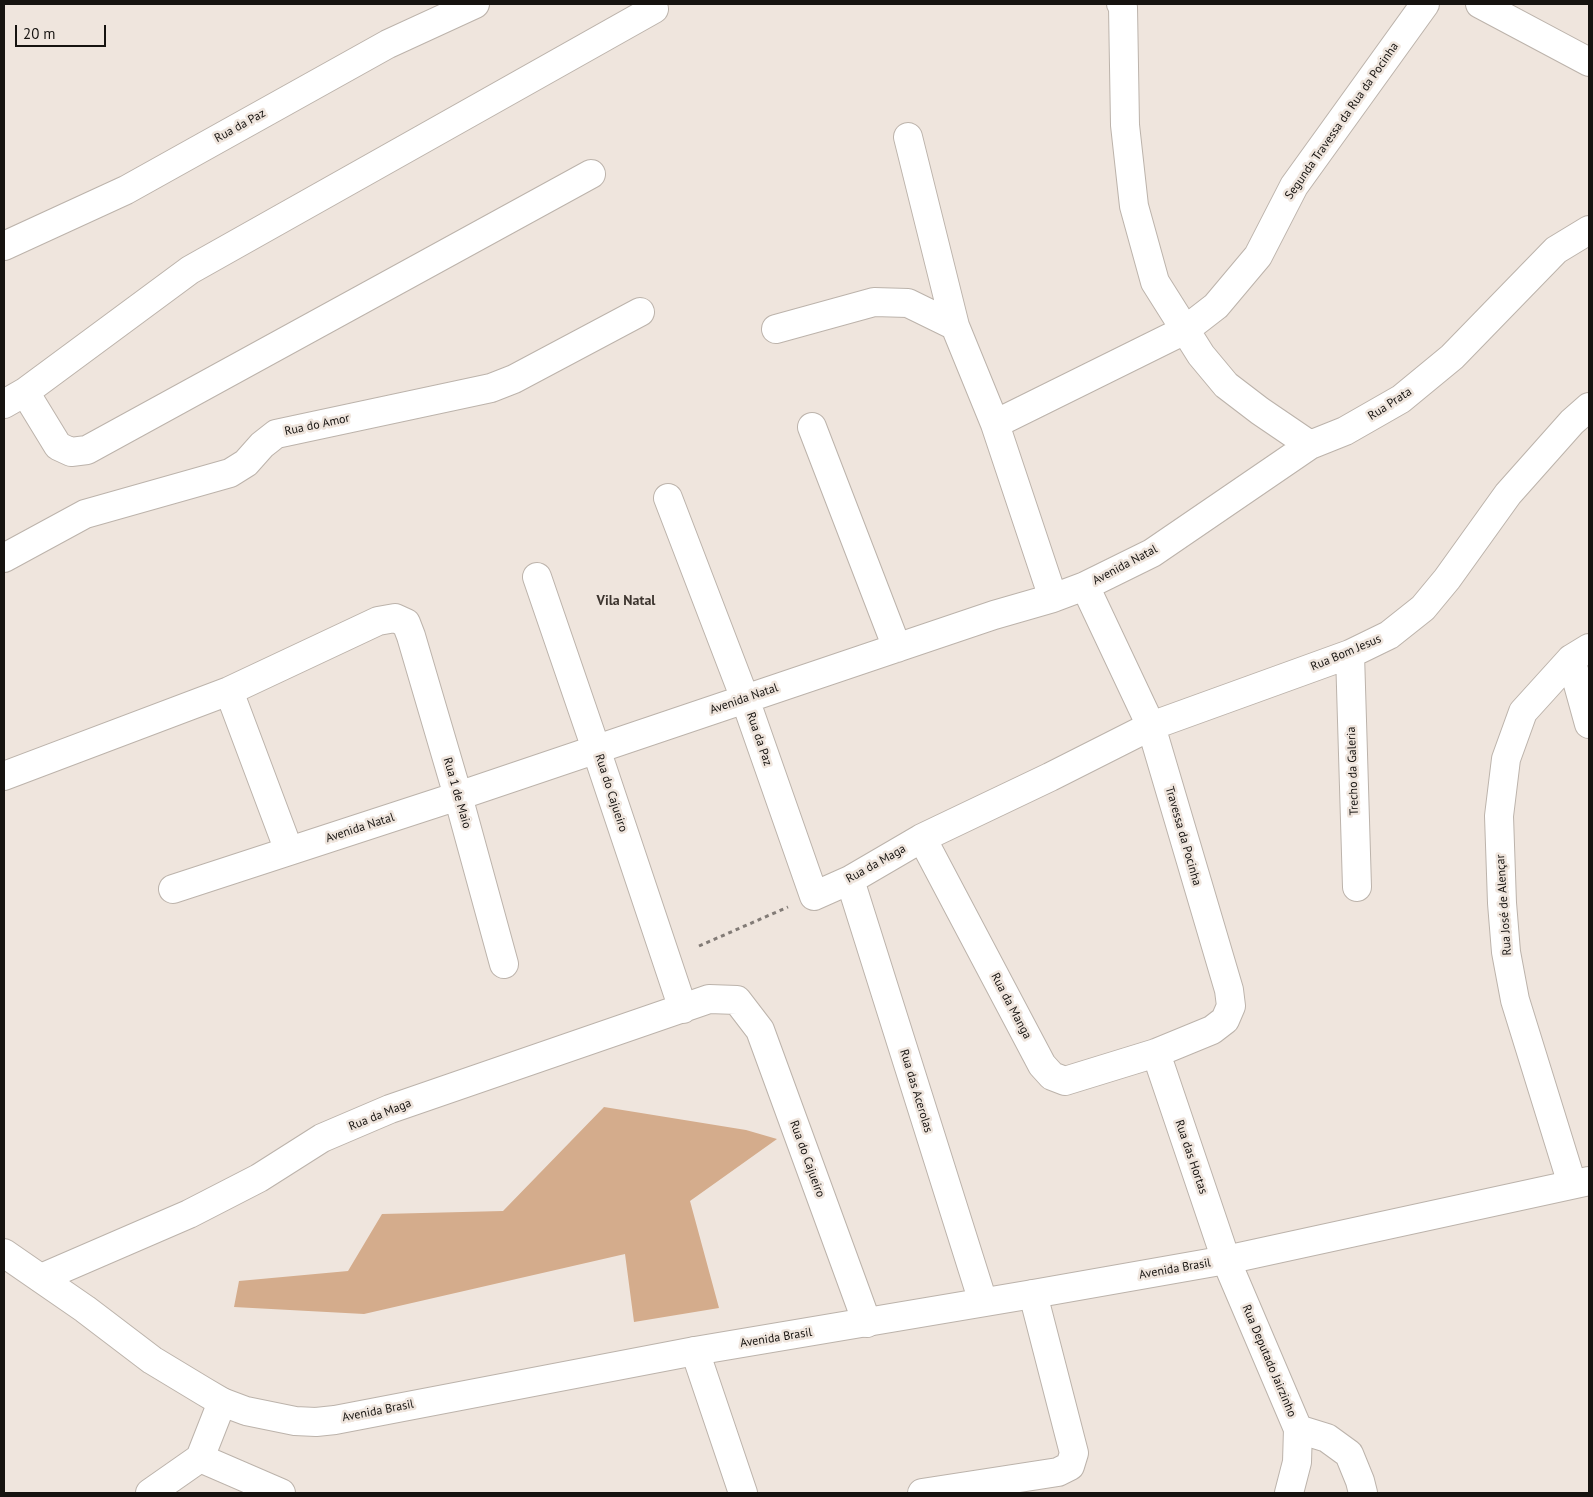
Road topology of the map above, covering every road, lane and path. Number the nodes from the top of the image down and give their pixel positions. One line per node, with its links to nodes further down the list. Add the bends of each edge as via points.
1 (475, 4): 10 (street, Rua da Paz, via 380,48 126,190)
2 (1425, 4): 14 (street, Segunda Travessa da Rua da Pocinha, via 1294,186 1258,256 1216,306)
3 (1480, 4): 6 (street)
4 (1126, 5): 14 (street, via 1125,125 1134,206 1155,282)
5 (654, 9): 15 (street, via 190,270)
6 (1589, 62)
7 (908, 138): 12 (street)
8 (591, 174): 15 (street, via 87,450 71,452 58,446)
9 (1589, 230): 19 (street, Rua Prata, via 1556,250 1452,357 1401,400 1345,431)
10 (4, 246)
11 (640, 312): 22 (street, Rua do Amor, via 491,388 276,434 246,463 230,473 85,514)
12 (955, 326): 13 (street, via 908,303 874,302); 17 (street)
13 (776, 329)
14 (1185, 330): 17 (street); 19 (street, via 1226,385)
15 (15, 398)
16 (1589, 407): 27 (street, Rua Bom Jesus, via 1508,494 1423,608 1389,635)
17 (995, 424): 25 (street)
18 (812, 427): 26 (street)
19 (1310, 445): 21 (street, Rua Prata)
20 (668, 498): 30 (street, Rua da Paz)
21 (1190, 527): 24 (street, Avenida Natal, via 1152,553)
22 (4, 558)
23 (537, 577): 33 (street, Rua do Cajueiro)
24 (1085, 586): 25 (street, Avenida Natal); 32 (street, Travessa da Pocinha)
25 (1053, 598): 26 (street, Avenida Natal)
26 (897, 648): 30 (street, Avenida Natal)
27 (1350, 654): 32 (street, Rua Bom Jesus); 40 (street, Trecho da Galeria)
28 (1580, 654): 31 (street); 48 (street, Rua José de Alençar, via 1523,712 1506,760 1500,816 1502,903 1506,952 1515,1000)
29 (229, 691): 34 (street); 36 (street, Rua 1 de Maio, via 378,621 394,618 406,623); 38 (street)
30 (745, 699): 33 (street, Avenida Natal); 42 (street, Rua da Paz)
31 (1589, 724)
32 (1150, 726): 35 (street, Rua Bom Jesus); 47 (street, Travessa da Pocinha, via 1230,990 1231,1006 1225,1020 1212,1030)
33 (596, 749): 36 (street, Avenida Natal); 46 (street, Rua do Cajueiro)
34 (4, 776)
35 (1050, 776): 37 (street, Rua da Maga)
36 (458, 796): 38 (street, Avenida Natal); 44 (street, Rua 1 de Maio)
37 (922, 838): 39 (street, Rua da Maga); 47 (street, Rua da Manga, via 1042,1065 1052,1076 1065,1081)
38 (289, 851): 41 (street, Avenida Natal)
39 (850, 880): 42 (street, Rua da Maga); 53 (street, Rua das Acerolas)
40 (1357, 887)
41 (172, 889)
42 (814, 896): 43 (path)
43 (699, 946)
44 (504, 964)
45 (737, 1000): 46 (street, Rua da Maga, via 709,999); 54 (street, Rua do Cajueiro, via 760,1030)
46 (683, 1009): 51 (street, Rua da Maga, via 390,1109 322,1138 259,1178 189,1214)
47 (1156, 1053): 50 (street, Rua das Hortas)
48 (1580, 1182): 50 (street, Avenida Brasil)
49 (4, 1253): 51 (street, Avenida Brasil)
50 (1226, 1260): 52 (street, Avenida Brasil); 57 (street, Rua Deputado Jairzinho)
51 (41, 1278): 56 (street, Avenida Brasil, via 152,1360)
52 (1033, 1294): 53 (street, Avenida Brasil); 62 (street, via 1074,1453 1070,1466 1058,1472)
53 (983, 1302): 54 (street, Avenida Brasil)
54 (867, 1323): 55 (street, Avenida Brasil)
55 (695, 1351): 56 (street, Avenida Brasil, via 335,1420 296,1421 246,1411); 61 (street)
56 (222, 1402): 58 (street)
57 (1298, 1429): 63 (street, Rua Deputado Jairzinho, via 1297,1462); 64 (street, via 1327,1438 1349,1454)
58 (200, 1458): 59 (street); 60 (street)
59 (150, 1493)
60 (281, 1493)
61 (743, 1493)
62 (922, 1493)
63 (1289, 1493)
64 (1363, 1493)

